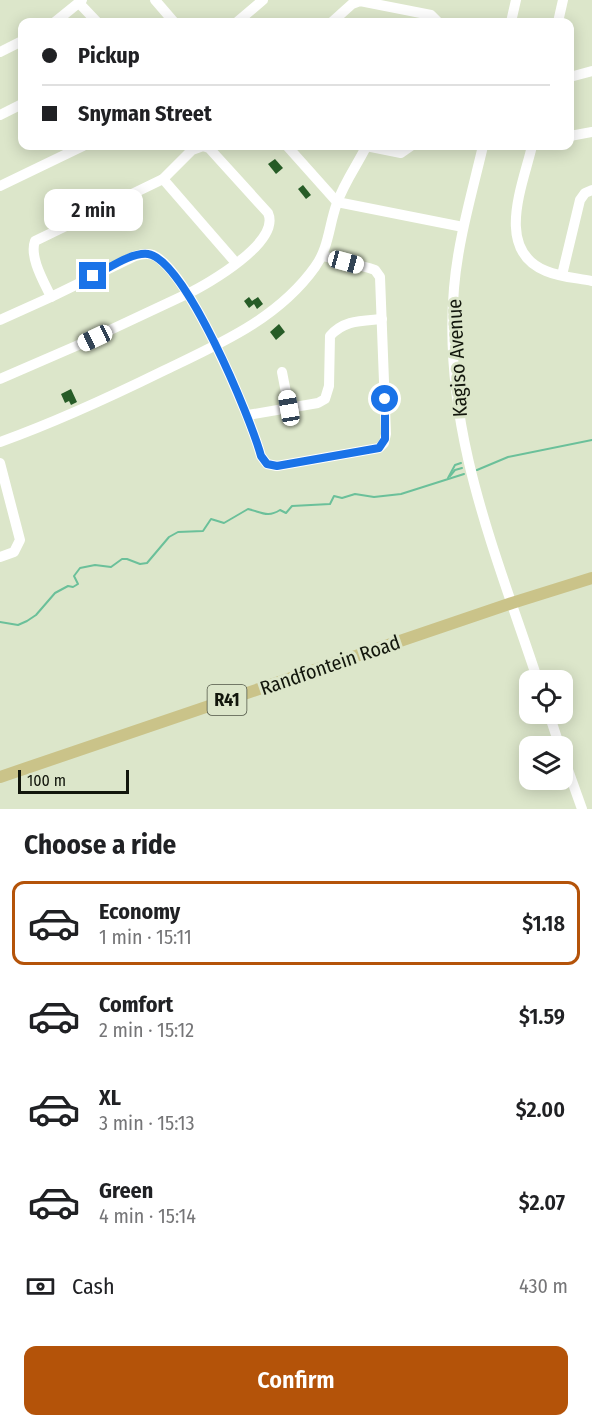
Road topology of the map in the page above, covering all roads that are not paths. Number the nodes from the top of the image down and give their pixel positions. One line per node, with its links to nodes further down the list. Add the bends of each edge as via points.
1 (154, 0): 8 (street)
2 (263, 0): 9 (street)
3 (516, 0): 12 (street)
4 (563, 0): 13 (street)
5 (81, 1): 6 (street); 7 (street)
6 (61, 18)
7 (94, 18)
8 (170, 18)
9 (242, 18)
10 (336, 18): 11 (street, via 352,4 369,1)
11 (434, 18)
12 (512, 18)
13 (559, 18)
14 (18, 43): 15 (street)
15 (0, 52)
16 (592, 71): 17 (street)
17 (574, 76)
18 (18, 106): 19 (street)
19 (0, 115)
20 (592, 132): 21 (street)
21 (574, 135)
22 (75, 150): 32 (street)
23 (192, 150): 31 (street)
24 (211, 150): 37 (street, via 270,218 266,233)
25 (291, 150): 34 (street)
26 (364, 150): 34 (street)
27 (386, 150): 28 (street)
28 (405, 150)
29 (482, 150): 35 (street, Kagiso Avenue)
30 (531, 150): 38 (street, via 515,219 516,238 528,259 548,272)
31 (163, 179): 37 (street); 41 (street, via 36,241 34,257)
32 (0, 186)
33 (592, 190): 38 (street, via 580,200)
34 (337, 202): 35 (street); 36 (street)
35 (464, 227): 54 (street, Kagiso Avenue, via 454,287 452,333 458,408 466,458)
36 (323, 256): 42 (street, via 378,274); 44 (street, via 280,304 250,327)
37 (236, 263): 40 (street, via 222,276)
38 (562, 275): 39 (street)
39 (592, 281)
40 (187, 294): 41 (street, via 160,261 145,254); 44 (street); 46 (street)
41 (51, 297): 43 (street)
42 (382, 319): 47 (street, via 348,322 334,331 329,339 327,395 318,403); 48 (street, via 386,434 382,446 271,465 261,456)
43 (0, 320)
44 (216, 345): 48 (street); 49 (street, via 72,414)
45 (282, 372): 47 (street)
46 (0, 379)
47 (289, 408): 48 (street)
48 (248, 415)
49 (0, 442)
50 (0, 463): 51 (street)
51 (4, 496): 52 (street, via 20,540 14,552)
52 (0, 557)
53 (592, 578): 54 (main road, Randfontein Road / R41)
54 (512, 603): 55 (street, Kagiso Avenue); 56 (main road, Randfontein Road / R41)
55 (534, 670)
56 (0, 777)
57 (573, 784): 58 (street)
58 (582, 809)

